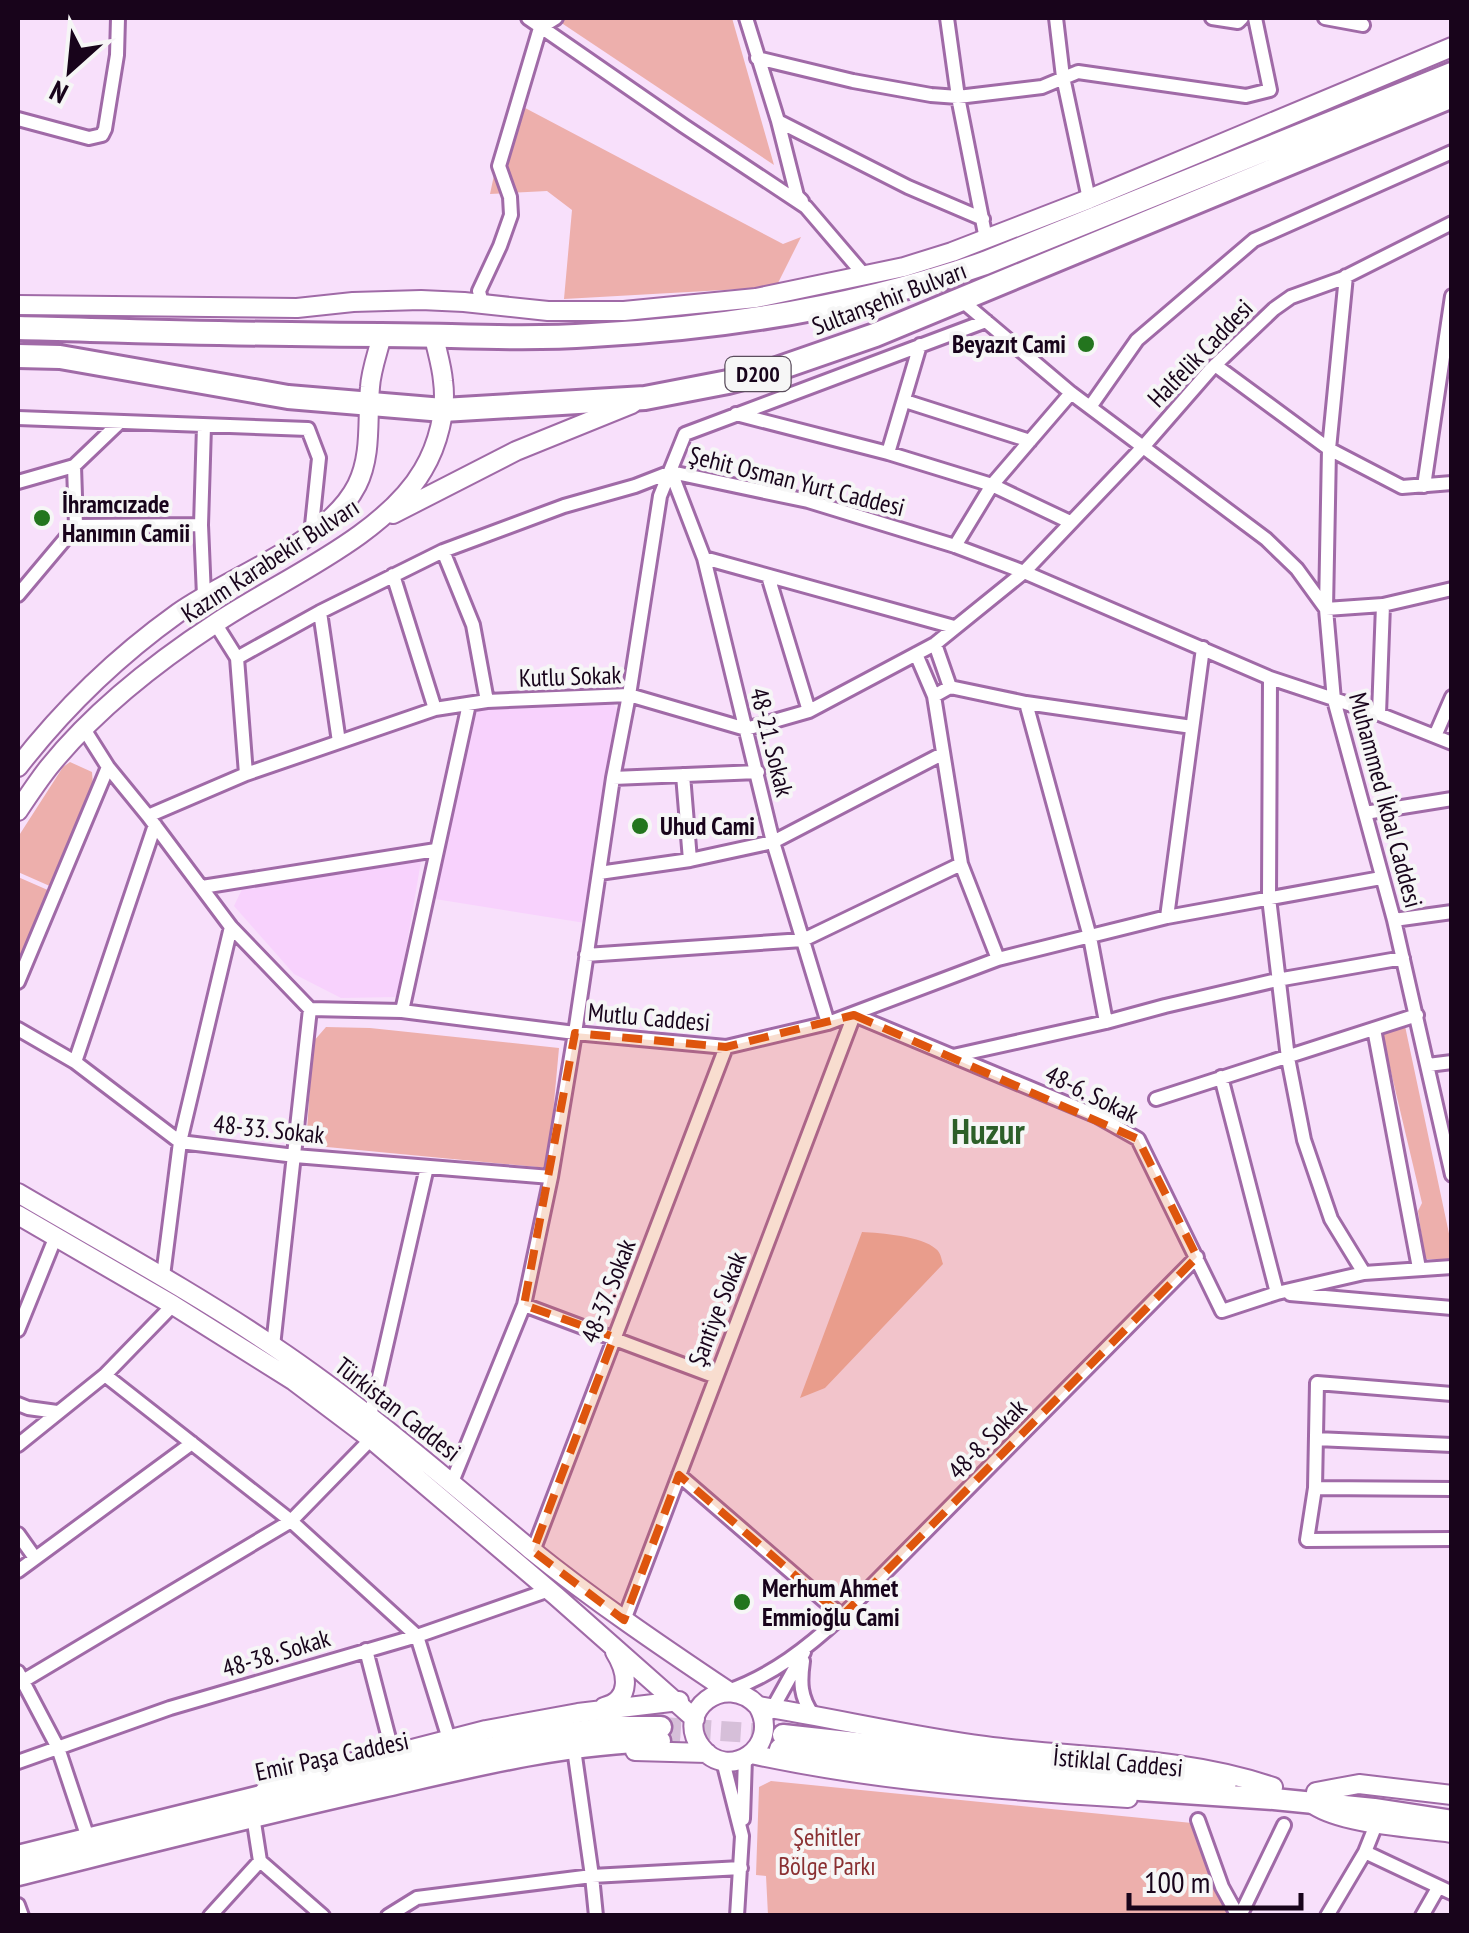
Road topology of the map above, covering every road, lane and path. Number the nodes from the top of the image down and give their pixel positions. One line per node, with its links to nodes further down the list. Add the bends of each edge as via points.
1 (118, 18): 20 (street, via 102,135 89,138)
2 (528, 18): 13 (street)
3 (556, 18): 13 (street)
4 (746, 18): 15 (street)
5 (930, 18): 11 (street)
6 (1056, 18): 17 (street)
7 (1212, 18): 8 (street)
8 (1242, 18)
9 (1255, 18): 17 (street, via 1270,90 1246,96 1092,73)
10 (1325, 18): 12 (street)
11 (947, 20): 19 (street)
12 (1362, 25)
13 (540, 28): 24 (street); 34 (street, via 499,166 511,216 478,291)
14 (1452, 47): 23 (street, Sultanşehir Bulvarı)
15 (758, 58): 19 (street); 21 (street)
16 (1452, 74): 39 (highway, Sultanşehir Bulvarı / D200, via 927,282 716,325 590,336)
17 (1064, 78): 19 (street); 23 (street)
18 (1452, 96): 32 (highway, Sultanşehir Bulvarı / D200)
19 (958, 97): 25 (street)
20 (18, 119)
21 (778, 121): 24 (street); 25 (street)
22 (1452, 152): 47 (street, via 1254,240 1137,340)
23 (1090, 199): 27 (street, Sultanşehir Bulvarı)
24 (806, 207): 28 (street)
25 (983, 219): 27 (street)
26 (1452, 222): 29 (street, Halfelik Caddesi)
27 (986, 240): 28 (street, Sultanşehir Bulvarı)
28 (866, 276): 34 (street, Sultanşehir Bulvarı, via 659,308 548,311)
29 (1346, 276): 42 (street, Halfelik Caddesi, via 1274,308); 55 (street, Muhammed İkbal Caddesi)
30 (1452, 296): 62 (street)
31 (436, 300): 33 (street, Sultanşehir Bulvarı); 34 (street, Sultanşehir Bulvarı); 39 (street, Kazım Karabekir Bulvarı)
32 (962, 300): 36 (street); 44 (highway, Sultanşehir Bulvarı / D200, via 792,365)
33 (381, 301): 35 (street, Sultanşehir Bulvarı, via 297,308); 38 (street, Kazım Karabekir Bulvarı)
34 (482, 304)
35 (18, 305)
36 (986, 321): 40 (street); 43 (street)
37 (18, 328): 38 (highway, Sultanşehir Bulvarı / D200)
38 (382, 335): 39 (highway, Sultanşehir Bulvarı / D200); 46 (street, Kazım Karabekir Bulvarı)
39 (434, 337): 48 (street, Kazım Karabekir Bulvarı)
40 (920, 344): 45 (street); 49 (street)
41 (18, 356): 46 (highway, Sultanşehir Bulvarı / D200)
42 (1215, 365): 54 (street, Halfelik Caddesi); 55 (street)
43 (1071, 393): 47 (street); 53 (street)
44 (645, 398): 48 (highway, Sultanşehir Bulvarı / D200); 66 (street, via 516,451)
45 (905, 401): 53 (street); 56 (street)
46 (370, 405): 48 (highway, Sultanşehir Bulvarı / D200); 67 (street, Kazım Karabekir Bulvarı, via 356,487)
47 (1090, 407): 54 (street)
48 (442, 410): 66 (street, Kazım Karabekir Bulvarı, via 424,468)
49 (736, 414): 56 (street); 58 (street, via 685,434)
50 (18, 418): 51 (street)
51 (120, 422): 52 (street); 57 (street)
52 (204, 426): 65 (street); 67 (street, via 308,429 318,458)
53 (1030, 441): 61 (street)
54 (1143, 447): 63 (street, Halfelik Caddesi); 78 (street, via 1266,539)
55 (1329, 449): 62 (street, via 1402,487); 78 (street, Muhammed İkbal Caddesi)
56 (888, 453): 61 (street)
57 (74, 466): 59 (street); 64 (street)
58 (671, 472): 68 (street, Şehit Osman Yurt Caddesi, via 808,501); 69 (street, Şehit Osman Yurt Caddesi); 70 (street, 48-21. Sokak); 88 (street, via 660,496)
59 (18, 482)
60 (1452, 483): 62 (street)
61 (992, 486): 63 (street); 68 (street)
62 (1424, 486)
63 (1070, 522): 71 (street, Halfelik Caddesi)
64 (76, 526): 65 (street); 75 (street)
65 (201, 526): 76 (street)
66 (370, 526): 80 (street, Kazım Karabekir Bulvarı)
67 (312, 535): 76 (street, Kazım Karabekir Bulvarı)
68 (955, 546): 71 (street, Şehit Osman Yurt Caddesi)
69 (443, 552): 72 (street, Şehit Osman Yurt Caddesi); 92 (street, via 473,625)
70 (704, 558): 73 (street); 100 (street, 48-21. Sokak)
71 (1024, 572): 81 (street); 83 (street, Şehit Osman Yurt Caddesi)
72 (393, 575): 79 (street, Şehit Osman Yurt Caddesi); 95 (street)
73 (768, 576): 81 (street); 96 (street)
74 (1452, 588): 77 (street)
75 (18, 594)
76 (204, 596): 105 (street, Kazım Karabekir Bulvarı, via 95,682)
77 (1383, 605): 78 (street); 97 (street)
78 (1326, 609): 91 (street, Muhammed İkbal Caddesi)
79 (320, 612): 85 (street, Şehit Osman Yurt Caddesi); 102 (street)
80 (215, 623): 85 (street); 99 (street, Kazım Karabekir Bulvarı)
81 (954, 628): 82 (street)
82 (935, 644): 84 (street); 87 (street)
83 (1203, 648): 86 (street, Şehit Osman Yurt Caddesi); 98 (street)
84 (916, 654): 89 (street); 96 (street)
85 (237, 658): 108 (street)
86 (1270, 678): 91 (street, Şehit Osman Yurt Caddesi); 122 (street)
87 (950, 687): 89 (street); 93 (street)
88 (629, 695): 92 (street, Kutlu Sokak); 100 (street, Kutlu Sokak); 110 (street)
89 (934, 696): 104 (street)
90 (1452, 697): 101 (street)
91 (1334, 700): 97 (street, Şehit Osman Yurt Caddesi); 113 (street, Muhammed İkbal Caddesi)
92 (487, 701): 94 (street, Kutlu Sokak)
93 (1026, 703): 98 (street); 127 (street)
94 (468, 704): 95 (street, Kutlu Sokak); 116 (street)
95 (435, 709): 102 (street, Kutlu Sokak)
96 (808, 711): 100 (street)
97 (1379, 714): 101 (street, Şehit Osman Yurt Caddesi)
98 (1192, 727): 124 (street)
99 (84, 729): 106 (street); 112 (street, Kazım Karabekir Bulvarı)
100 (746, 729): 107 (street, 48-21. Sokak)
101 (1435, 736): 103 (street, Şehit Osman Yurt Caddesi)
102 (339, 742): 108 (street, Kutlu Sokak)
103 (1452, 743)
104 (942, 754): 115 (street); 118 (street)
105 (21, 755)
106 (108, 767): 114 (street); 133 (street)
107 (758, 772): 109 (street); 115 (street, 48-21. Sokak)
108 (246, 774): 114 (street, Kutlu Sokak)
109 (683, 775): 110 (street); 117 (street)
110 (613, 778): 119 (street)
111 (1452, 799): 113 (street)
112 (18, 810)
113 (1365, 813): 120 (street, Muhammed İkbal Caddesi)
114 (152, 820): 121 (street); 146 (street)
115 (773, 842): 117 (street); 128 (street, 48-21. Sokak)
116 (436, 850): 121 (street); 135 (street)
117 (690, 860): 119 (street)
118 (961, 864): 128 (street); 131 (street)
119 (599, 873): 129 (street)
120 (1381, 878): 122 (street, Mutlu Caddesi); 125 (street, Muhammed İkbal Caddesi)
121 (202, 887): 126 (street)
122 (1269, 898): 124 (street, Mutlu Caddesi); 132 (street)
123 (1452, 912): 125 (street)
124 (1167, 917): 127 (street, Mutlu Caddesi)
125 (1394, 920): 130 (street, Muhammed İkbal Caddesi)
126 (231, 927): 134 (street); 152 (street)
127 (1090, 937): 131 (street, Mutlu Caddesi); 138 (street)
128 (803, 940): 129 (street); 139 (street, 48-21. Sokak)
129 (586, 955): 142 (street)
130 (1403, 958): 132 (street); 137 (street, Muhammed İkbal Caddesi)
131 (998, 959): 136 (street, Mutlu Caddesi)
132 (1277, 980): 138 (street); 145 (street)
133 (18, 982)
134 (310, 1009): 135 (street, Mutlu Caddesi); 153 (street)
135 (402, 1011): 142 (street, Mutlu Caddesi)
136 (854, 1014): 139 (street, Mutlu Caddesi); 144 (street, 48-6. Sokak); 173 (street, Şantiye Sokak)
137 (1417, 1015): 141 (street); 148 (street, Muhammed İkbal Caddesi)
138 (1106, 1022): 144 (street)
139 (828, 1023): 143 (street, Mutlu Caddesi)
140 (18, 1029): 146 (street, 48-33. Sokak)
141 (1374, 1029): 145 (street); 162 (street)
142 (576, 1033): 143 (street, Mutlu Caddesi); 156 (street)
143 (726, 1047): 170 (street, 48-37. Sokak)
144 (953, 1056): 160 (street, 48-6. Sokak, via 1138,1139)
145 (1288, 1058): 149 (street); 163 (street, via 1304,1140 1330,1219)
146 (75, 1062): 152 (street, 48-33. Sokak)
147 (1452, 1062): 148 (street)
148 (1428, 1064): 151 (street, Muhammed İkbal Caddesi)
149 (1221, 1077): 150 (street); 165 (street)
150 (1156, 1098)
151 (1447, 1133): 155 (street, Muhammed İkbal Caddesi)
152 (180, 1142): 153 (street, 48-33. Sokak); 164 (street)
153 (295, 1156): 154 (street, 48-33. Sokak); 171 (street)
154 (427, 1166): 156 (street, 48-33. Sokak); 177 (street)
155 (1452, 1175)
156 (552, 1177): 167 (street)
157 (18, 1193): 164 (street, Türkistan Caddesi)
158 (18, 1215): 159 (street, Türkistan Caddesi)
159 (56, 1236): 166 (street, Türkistan Caddesi); 169 (street)
160 (1196, 1257): 165 (street, 48-6. Sokak, via 1222,1310); 194 (street, 48-8. Sokak)
161 (1452, 1266): 162 (street)
162 (1419, 1268): 163 (street)
163 (1364, 1273): 165 (street)
164 (162, 1276): 171 (street, Türkistan Caddesi)
165 (1277, 1293): 168 (street)
166 (173, 1305): 172 (street); 178 (street, Türkistan Caddesi)
167 (524, 1305): 170 (street); 184 (street)
168 (1452, 1308)
169 (18, 1330)
170 (614, 1338): 173 (street); 190 (street, 48-37. Sokak)
171 (273, 1346): 177 (street, Türkistan Caddesi)
172 (105, 1375): 176 (street); 180 (street)
173 (716, 1377): 183 (street, Şantiye Sokak)
174 (1452, 1394): 179 (street, via 1317,1382)
175 (18, 1404): 176 (street)
176 (57, 1412): 181 (street)
177 (370, 1416): 184 (street, Türkistan Caddesi)
178 (371, 1439): 187 (street); 193 (street, Türkistan Caddesi)
179 (1316, 1439): 182 (street); 185 (street)
180 (192, 1443): 187 (street); 191 (street)
181 (18, 1445)
182 (1452, 1445)
183 (679, 1475): 194 (street); 195 (street, Şantiye Sokak)
184 (452, 1482): 190 (street, Türkistan Caddesi)
185 (1315, 1488): 186 (street); 189 (street, via 1307,1540)
186 (1452, 1489)
187 (291, 1521): 196 (street); 200 (street)
188 (18, 1534): 191 (street)
189 (1452, 1539)
190 (533, 1551): 195 (street, Türkistan Caddesi)
191 (35, 1558): 192 (street)
192 (18, 1571)
193 (548, 1590): 196 (street, 48-38. Sokak); 197 (street, Türkistan Caddesi)
194 (842, 1616): 199 (street, 48-8. Sokak)
195 (624, 1620): 201 (street, Türkistan Caddesi)
196 (416, 1636): 198 (street, 48-38. Sokak); 207 (street)
197 (609, 1643): 202 (street, Türkistan Caddesi); 203 (street, via 625,1670 620,1699)
198 (366, 1650): 208 (street, 48-38. Sokak); 209 (street)
199 (805, 1650): 201 (street); 205 (street, via 800,1678); 206 (street)
200 (20, 1676): 208 (street)
201 (728, 1692): 204 (street, via 714,1695); 206 (street, via 744,1695)
202 (676, 1700): 203 (street); 204 (street, Türkistan Caddesi)
203 (578, 1713): 207 (street)
204 (698, 1713): 212 (street, via 696,1736)
205 (813, 1714): 206 (street); 214 (street, via 984,1746 1215,1770)
206 (772, 1724): 211 (street); 214 (main road, İstiklal Caddesi)
207 (449, 1739): 209 (street)
208 (58, 1748): 213 (street, 48-38. Sokak); 226 (street)
209 (394, 1754): 217 (street, via 283,1776)
210 (574, 1756): 212 (street, via 638,1750); 218 (street, via 330,1806); 232 (street)
211 (748, 1756): 212 (street); 214 (street, via 1024,1792 1206,1804); 225 (street)
212 (715, 1757): 225 (street)
213 (18, 1762)
214 (1271, 1793): 216 (main road, İstiklal Caddesi)
215 (1452, 1795): 216 (street, via 1359,1784)
216 (1312, 1797): 219 (main road, İstiklal Caddesi); 221 (main road, İstiklal Caddesi); 222 (street, via 1327,1813)
217 (257, 1806): 218 (main road, Emir Paşa Caddesi); 218 (main road, Emir Paşa Caddesi, via 552,1735 614,1726 661,1734 556,1749); 226 (main road, Emir Paşa Caddesi, via 234,1804); 229 (street); 231 (main road, Emir Paşa Caddesi)
218 (290, 1808)
219 (1452, 1809)
220 (1198, 1820): 241 (street)
221 (1452, 1821)
222 (1377, 1822): 224 (street); 227 (street)
223 (1284, 1825): 241 (street)
224 (1452, 1832)
225 (742, 1836): 230 (street)
226 (88, 1838): 228 (main road, Emir Paşa Caddesi)
227 (1365, 1852): 233 (street); 242 (street)
228 (18, 1856)
229 (260, 1862): 236 (street); 237 (street)
230 (740, 1868): 232 (street); 240 (street)
231 (18, 1875)
232 (592, 1876): 238 (street, via 417,1898); 239 (street)
233 (1445, 1890): 243 (street)
234 (18, 1904): 235 (street)
235 (22, 1916)
236 (210, 1916)
237 (323, 1916)
238 (388, 1916)
239 (596, 1916)
240 (738, 1916)
241 (1239, 1916)
242 (1327, 1916)
243 (1422, 1916)

